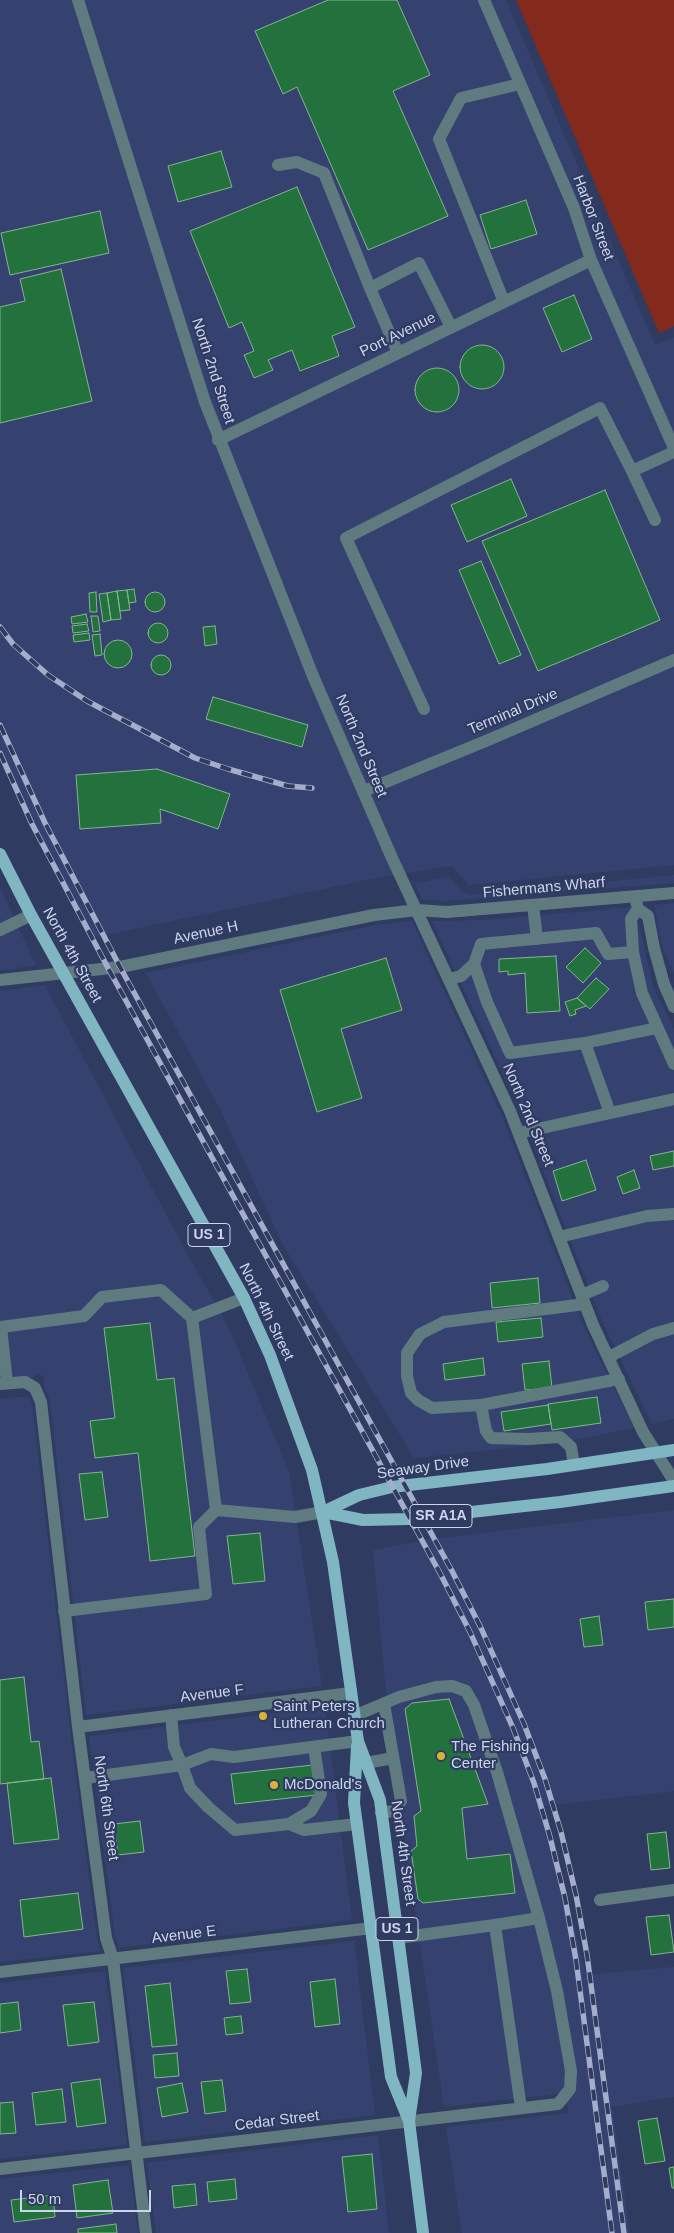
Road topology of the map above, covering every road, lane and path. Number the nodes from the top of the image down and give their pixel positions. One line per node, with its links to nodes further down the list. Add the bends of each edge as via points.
1 (78, 0): 10 (street, North 2nd Street)
2 (484, 0): 3 (street, Harbor Street)
3 (520, 84): 5 (street, Harbor Street, via 574,208); 7 (street, via 461,98 439,139)
4 (278, 165): 6 (street, via 297,162 324,174)
5 (591, 260): 7 (street, Port Avenue); 11 (street, Harbor Street)
6 (370, 288): 8 (street, via 419,263); 9 (street)
7 (504, 302): 8 (street, Port Avenue)
8 (451, 328): 9 (street, Port Avenue)
9 (398, 353): 10 (street, Port Avenue)
10 (218, 440): 17 (street, North 2nd Street)
11 (674, 448)
12 (674, 452): 13 (street)
13 (632, 471): 14 (street); 16 (street, via 600,408 346,538)
14 (655, 520)
15 (674, 660): 17 (street, Terminal Drive)
16 (424, 710)
17 (364, 791): 22 (street, North 2nd Street)
18 (0, 854): 23 (main road, North 4th Street / US 1)
19 (674, 893): 20 (street, Fishermans Wharf)
20 (637, 903): 21 (street, Fishermans Wharf); 26 (street, via 631,919); 31 (street, via 648,916 664,984)
21 (533, 905): 22 (street, Fishermans Wharf, via 447,912); 25 (street)
22 (417, 910): 28 (street, Avenue H, via 374,915 120,968); 29 (street, North 2nd Street)
23 (31, 915): 24 (street); 28 (main road, North 4th Street / US 1)
24 (0, 930)
25 (537, 940): 26 (street, via 596,933 608,954); 27 (street, via 481,944)
26 (633, 952): 32 (street, via 642,993)
27 (474, 964): 29 (street, via 461,976); 33 (street, via 510,1053)
28 (62, 972): 30 (street, Avenue H); 41 (main road, North 4th Street / US 1)
29 (450, 979): 37 (street, North 2nd Street)
30 (0, 980)
31 (674, 1007)
32 (657, 1028): 33 (street); 34 (street)
33 (586, 1043): 36 (street)
34 (674, 1064)
35 (674, 1099): 36 (street)
36 (610, 1113): 37 (street)
37 (519, 1133): 39 (street, North 2nd Street)
38 (674, 1214): 39 (street, via 647,1216)
39 (559, 1237): 42 (street, North 2nd Street)
40 (603, 1286): 42 (street)
41 (244, 1298): 43 (street); 55 (main road, North 4th Street / US 1, via 295,1417)
42 (583, 1300): 45 (street, North 2nd Street); 48 (street, via 444,1322 420,1334 407,1353 406,1376 411,1393 432,1408)
43 (192, 1318): 47 (street, via 161,1290 102,1297 84,1316 1,1327); 54 (street)
44 (674, 1328): 45 (street, via 653,1334)
45 (609, 1357): 46 (street, North 2nd Street)
46 (619, 1379): 48 (street); 50 (street, North 2nd Street, via 643,1432)
47 (4, 1383): 56 (street, North 6th Street, via 25,1382 35,1388 41,1402)
48 (481, 1405): 51 (street, via 486,1431 491,1438 560,1437 571,1447)
49 (674, 1450): 50 (main road, Seaway Drive / SR A1A)
50 (657, 1453): 51 (main road, Seaway Drive / SR A1A); 52 (street, North 2nd Street)
51 (574, 1465): 55 (main road, Seaway Drive / SR A1A, via 392,1487 359,1495)
52 (674, 1480)
53 (674, 1486): 55 (main road, SR A1A, via 409,1519 362,1520)
54 (216, 1510): 55 (street, via 295,1517); 56 (street, via 199,1527 206,1594)
55 (323, 1512): 57 (main road, North 4th Street / US 1, via 333,1562)
56 (64, 1611): 61 (street, North 6th Street)
57 (350, 1693): 59 (street, Avenue F); 60 (main road, North 4th Street / US 1)
58 (384, 1704): 60 (street); 64 (street); 73 (street, via 436,1687 452,1686 466,1691 497,1772)
59 (170, 1715): 61 (street, Avenue F); 66 (street, via 174,1747)
60 (354, 1716): 62 (main road, North 4th Street / US 1)
61 (78, 1727): 67 (street, North 6th Street)
62 (358, 1741): 63 (street); 65 (main road, North 4th Street / US 1); 70 (main road, North 4th Street / US 1, via 354,1803)
63 (314, 1747): 66 (street, via 234,1758 211,1754); 69 (street, via 321,1794 310,1811)
64 (393, 1758): 65 (street); 68 (street, via 400,1801 393,1811)
65 (366, 1763): 68 (main road, North 4th Street / US 1, via 380,1800)
66 (182, 1765): 67 (street); 69 (street, via 190,1788 235,1830)
67 (85, 1778): 77 (street, North 6th Street, via 106,1938)
68 (381, 1813): 76 (main road, North 4th Street / US 1)
69 (289, 1824): 70 (street, via 304,1830)
70 (357, 1824): 75 (main road, North 4th Street / US 1)
71 (674, 1890): 72 (street)
72 (600, 1900)
73 (539, 1918): 74 (street); 79 (street, Cedar Street, via 557,1991 571,2071 570,2089 558,2104)
74 (495, 1925): 76 (street); 79 (street)
75 (372, 1928): 77 (street, Avenue E); 80 (main road, North 4th Street / US 1, via 391,2077)
76 (398, 1938): 80 (main road, North 4th Street / US 1, via 416,2073)
77 (113, 1960): 78 (street, Avenue E); 81 (street, North 6th Street)
78 (0, 1972)
79 (521, 2108): 80 (street, Cedar Street)
80 (409, 2121): 81 (street, Cedar Street); 84 (main road, North 4th Street / US 1)
81 (137, 2154): 82 (street, Cedar Street); 83 (street, North 6th Street)
82 (0, 2169)
83 (146, 2233)
84 (423, 2233)

